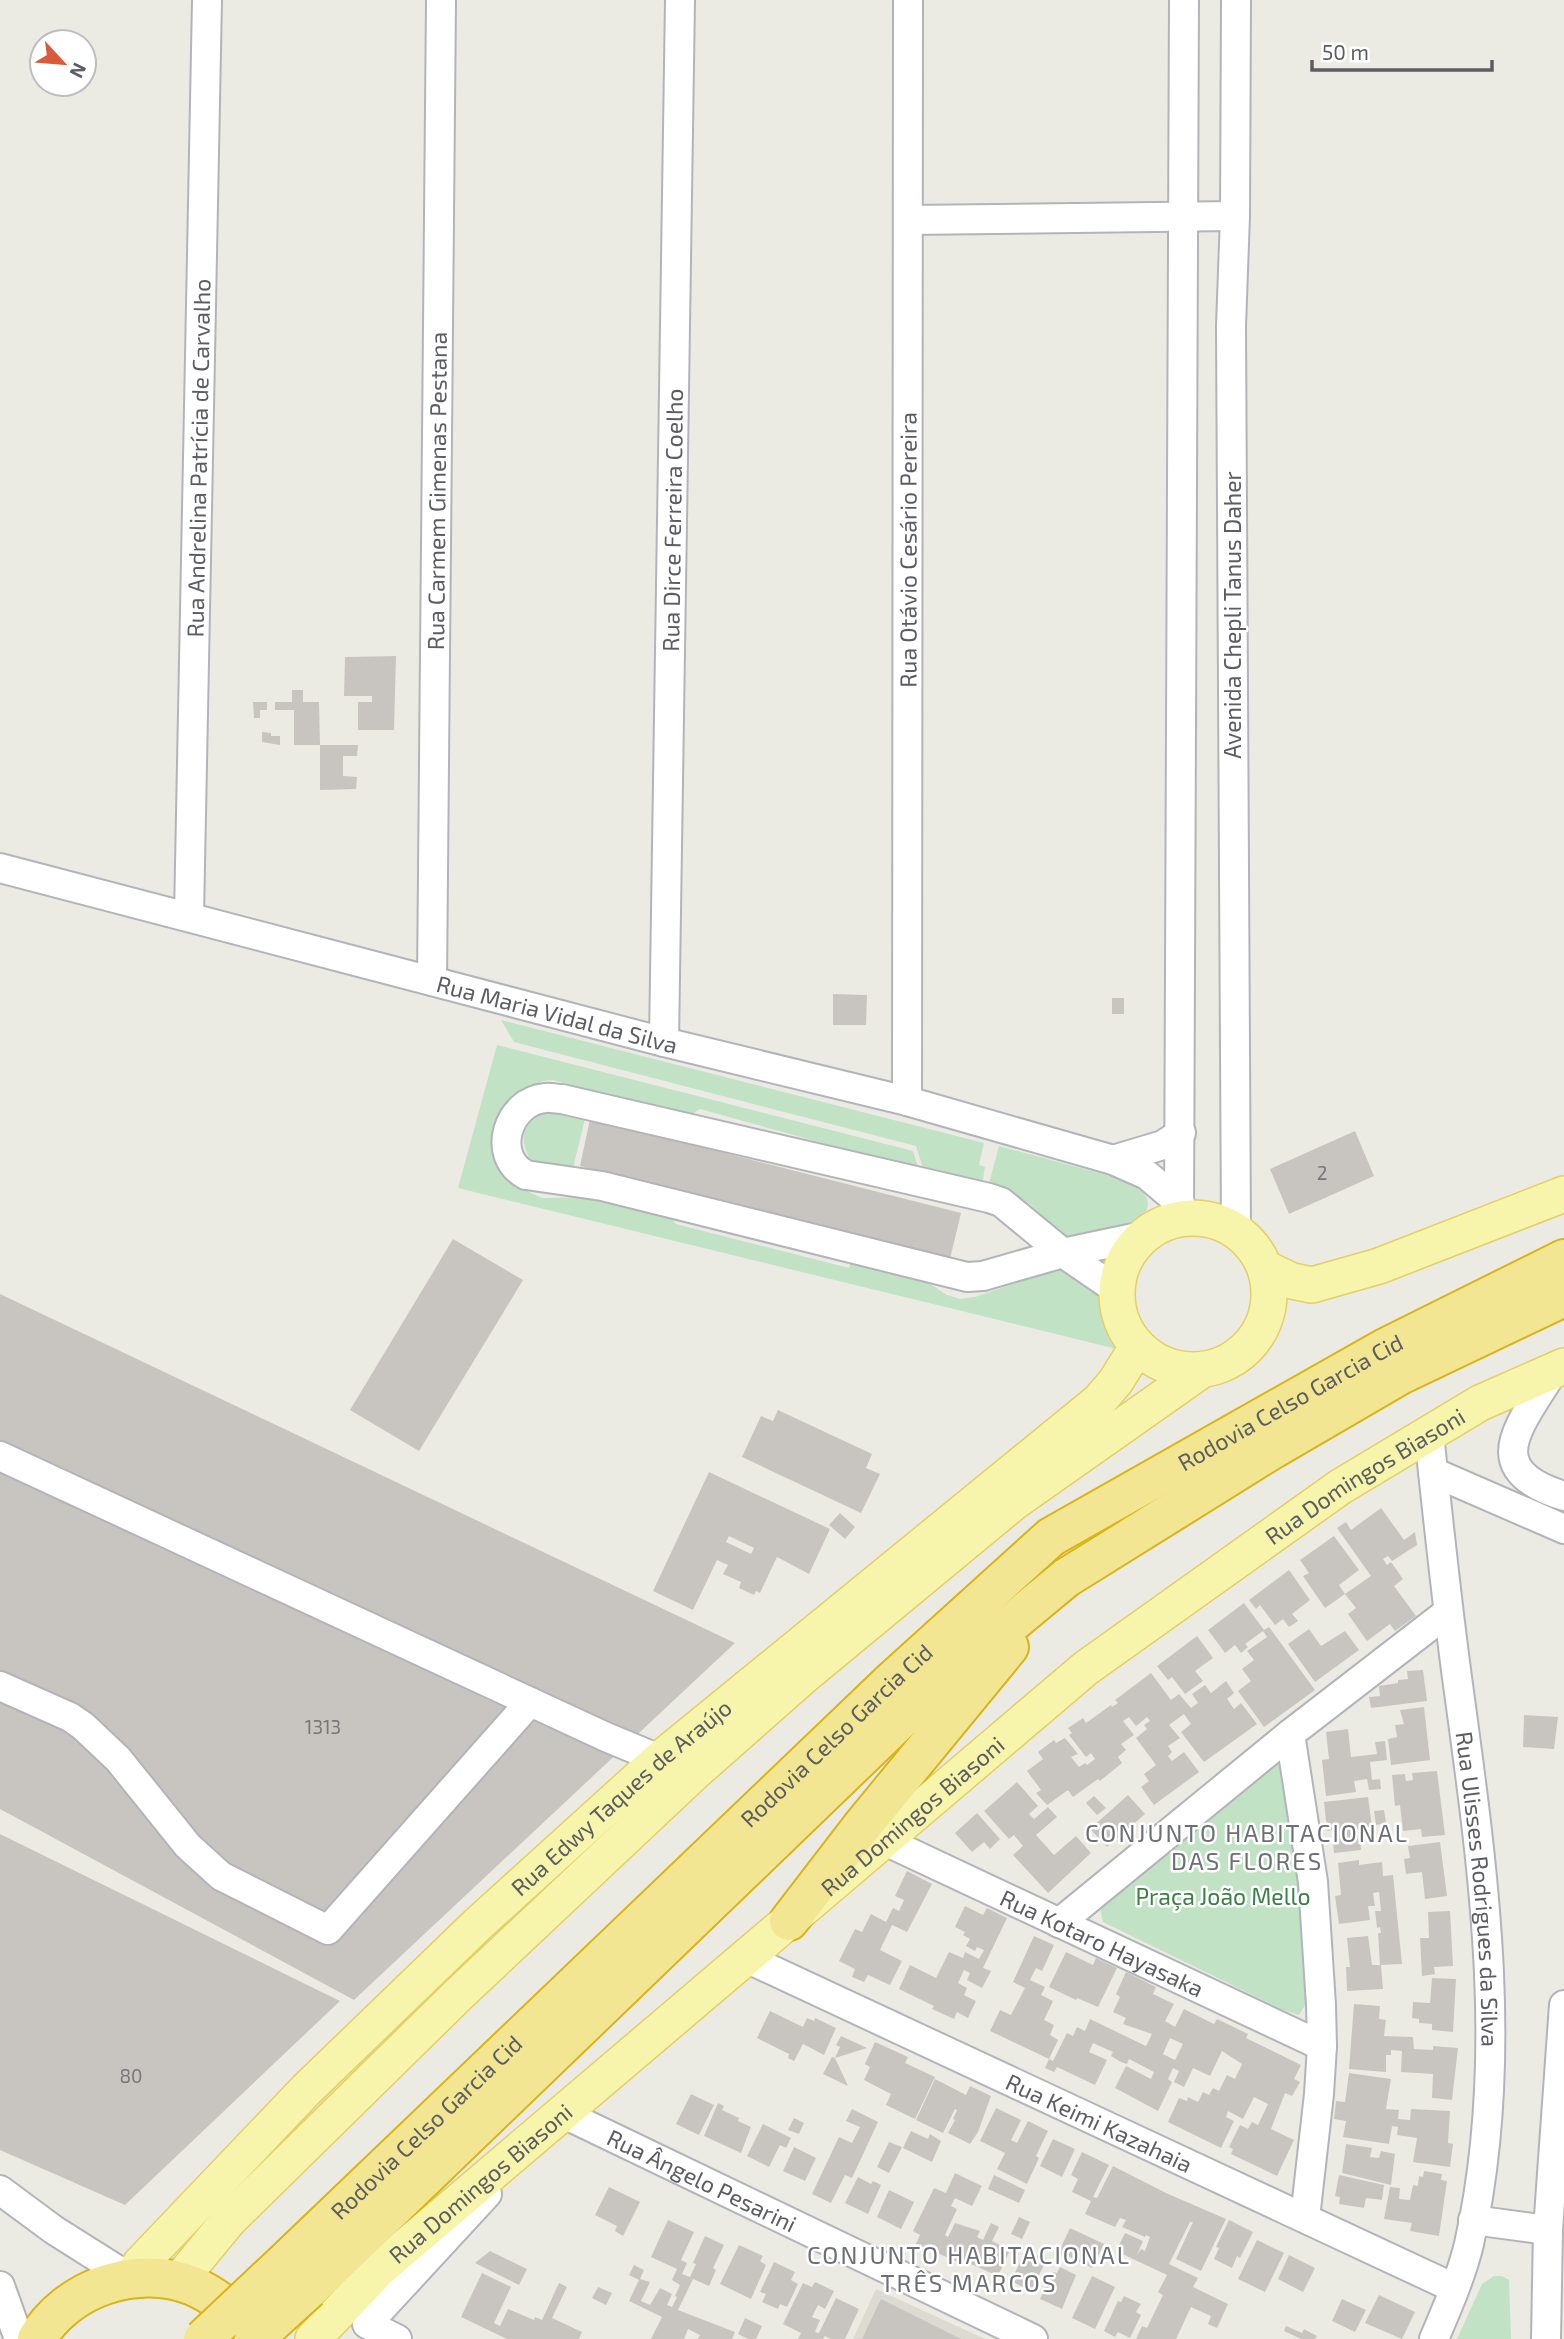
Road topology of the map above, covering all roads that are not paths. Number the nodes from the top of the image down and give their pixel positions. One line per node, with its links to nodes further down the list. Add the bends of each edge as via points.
1 (207, 0): 11 (street, Rua Andrelina Patrícia de Carvalho)
2 (440, 0): 12 (street, Rua Carmem Gimenas Pestana)
3 (680, 0): 13 (street, Rua Dirce Ferreira Coelho)
4 (908, 0): 9 (street, Rua Otávio Cesário Pereira)
5 (1184, 0): 7 (street)
6 (1236, 0): 8 (street, Avenida Chepli Tanus Daher)
7 (1184, 216): 8 (street); 9 (street); 15 (street)
8 (1235, 216): 19 (street, Avenida Chepli Tanus Daher, via 1231,354)
9 (908, 220): 14 (street, Rua Otávio Cesário Pereira)
10 (0, 868): 11 (street, Rua Maria Vidal da Silva)
11 (189, 916): 12 (street, Rua Maria Vidal da Silva)
12 (432, 981): 13 (street, Rua Maria Vidal da Silva)
13 (664, 1042): 14 (street, Rua Maria Vidal da Silva)
14 (907, 1101): 16 (street, Rua Maria Vidal da Silva)
15 (1181, 1133): 16 (street, via 1156,1147); 18 (street)
16 (1113, 1160): 18 (street, Rua Maria Vidal da Silva, via 1147,1175)
17 (1564, 1194): 23 (main road, via 1379,1266 1312,1285)
18 (1179, 1211): 19 (main road); 20 (main road)
19 (1236, 1230): 23 (main road, via 1254,1246)
20 (1143, 1236): 21 (street); 24 (main road, via 1127,1256)
21 (1063, 1252): 21 (street, via 967,1277 602,1186 526,1175 509,1161 505,1141 521,1110 535,1100 562,1099 1001,1202); 24 (street)
22 (1564, 1259): 52 (highway, Rodovia Celso Garcia Cid, via 1385,1348 1051,1537 894,1679)
23 (1265, 1268): 28 (main road, via 1269,1304 1256,1338 1231,1361)
24 (1117, 1290): 26 (main road, via 1124,1328)
25 (1564, 1297): 34 (highway, Rodovia Celso Garcia Cid, via 1400,1375)
26 (1137, 1347): 28 (main road, via 1155,1362); 39 (main road, Rua Edwy Taques de Araújo, via 1099,1401)
27 (1558, 1368): 29 (main road, Rua Domingos Biasoni, via 1480,1403); 32 (street, via 1515,1434 1511,1452 1516,1469 1531,1482)
28 (1199, 1372): 40 (main road, Rua Edwy Taques de Araújo, via 1013,1503)
29 (1429, 1434): 31 (street, Rua Ulisses Rodrigues da Silva); 41 (main road, Rua Domingos Biasoni, via 1340,1487 1086,1668)
30 (1, 1457): 37 (street)
31 (1433, 1472): 33 (street); 35 (street, Rua Ulisses Rodrigues da Silva)
32 (1564, 1496)
33 (1564, 1529)
34 (1066, 1578): 42 (highway); 52 (highway, Rodovia Celso Garcia Cid, via 931,1690)
35 (1448, 1612): 38 (street); 50 (street, Rua Ulisses Rodrigues da Silva, via 1481,1856 1490,1987 1488,2121)
36 (0, 1686): 37 (street, via 83,1726 118,1759 188,1846 221,1876 328,1930)
37 (530, 1702): 39 (street)
38 (1290, 1734): 43 (street); 46 (street, via 1313,1882)
39 (659, 1760): 40 (street); 53 (main road, Rua Edwy Taques de Araújo, via 478,1924 306,2090)
40 (694, 1773): 54 (main road, Rua Edwy Taques de Araújo, via 229,2220)
41 (883, 1840): 42 (main road, Rua Domingos Biasoni); 43 (street, Rua Kotaro Hayasaka)
42 (789, 1921): 44 (main road, Rua Domingos Biasoni)
43 (1059, 1923): 46 (street, Rua Kotaro Hayasaka)
44 (744, 1957): 47 (main road, Rua Domingos Biasoni); 49 (street, Rua Keimi Kazahaia)
45 (1564, 2005): 51 (street)
46 (1322, 2046): 49 (street)
47 (562, 2113): 57 (street, Rua Ângelo Pesarini); 62 (main road, Rua Domingos Biasoni, via 379,2269); 63 (street, via 367,2324)
48 (0, 2190): 53 (street)
49 (1305, 2218): 56 (street, Rua Keimi Kazahaia)
50 (1473, 2221): 51 (street); 56 (street, Rua Ulisses Rodrigues da Silva)
51 (1548, 2230): 65 (street)
52 (297, 2275): 60 (highway, Rodovia Celso Garcia Cid, bridge); 61 (highway, Rodovia Celso Garcia Cid, bridge)
53 (130, 2278): 54 (highway); 59 (highway, via 97,2287 67,2304)
54 (178, 2282): 61 (highway, via 219,2300 243,2320)
55 (0, 2286): 58 (street)
56 (1454, 2288): 64 (street, Rua Ulisses Rodrigues da Silva)
57 (1018, 2336)
58 (19, 2339)
59 (37, 2339)
60 (203, 2339)
61 (255, 2339)
62 (313, 2339)
63 (397, 2339)
64 (1434, 2339)
65 (1546, 2339)

